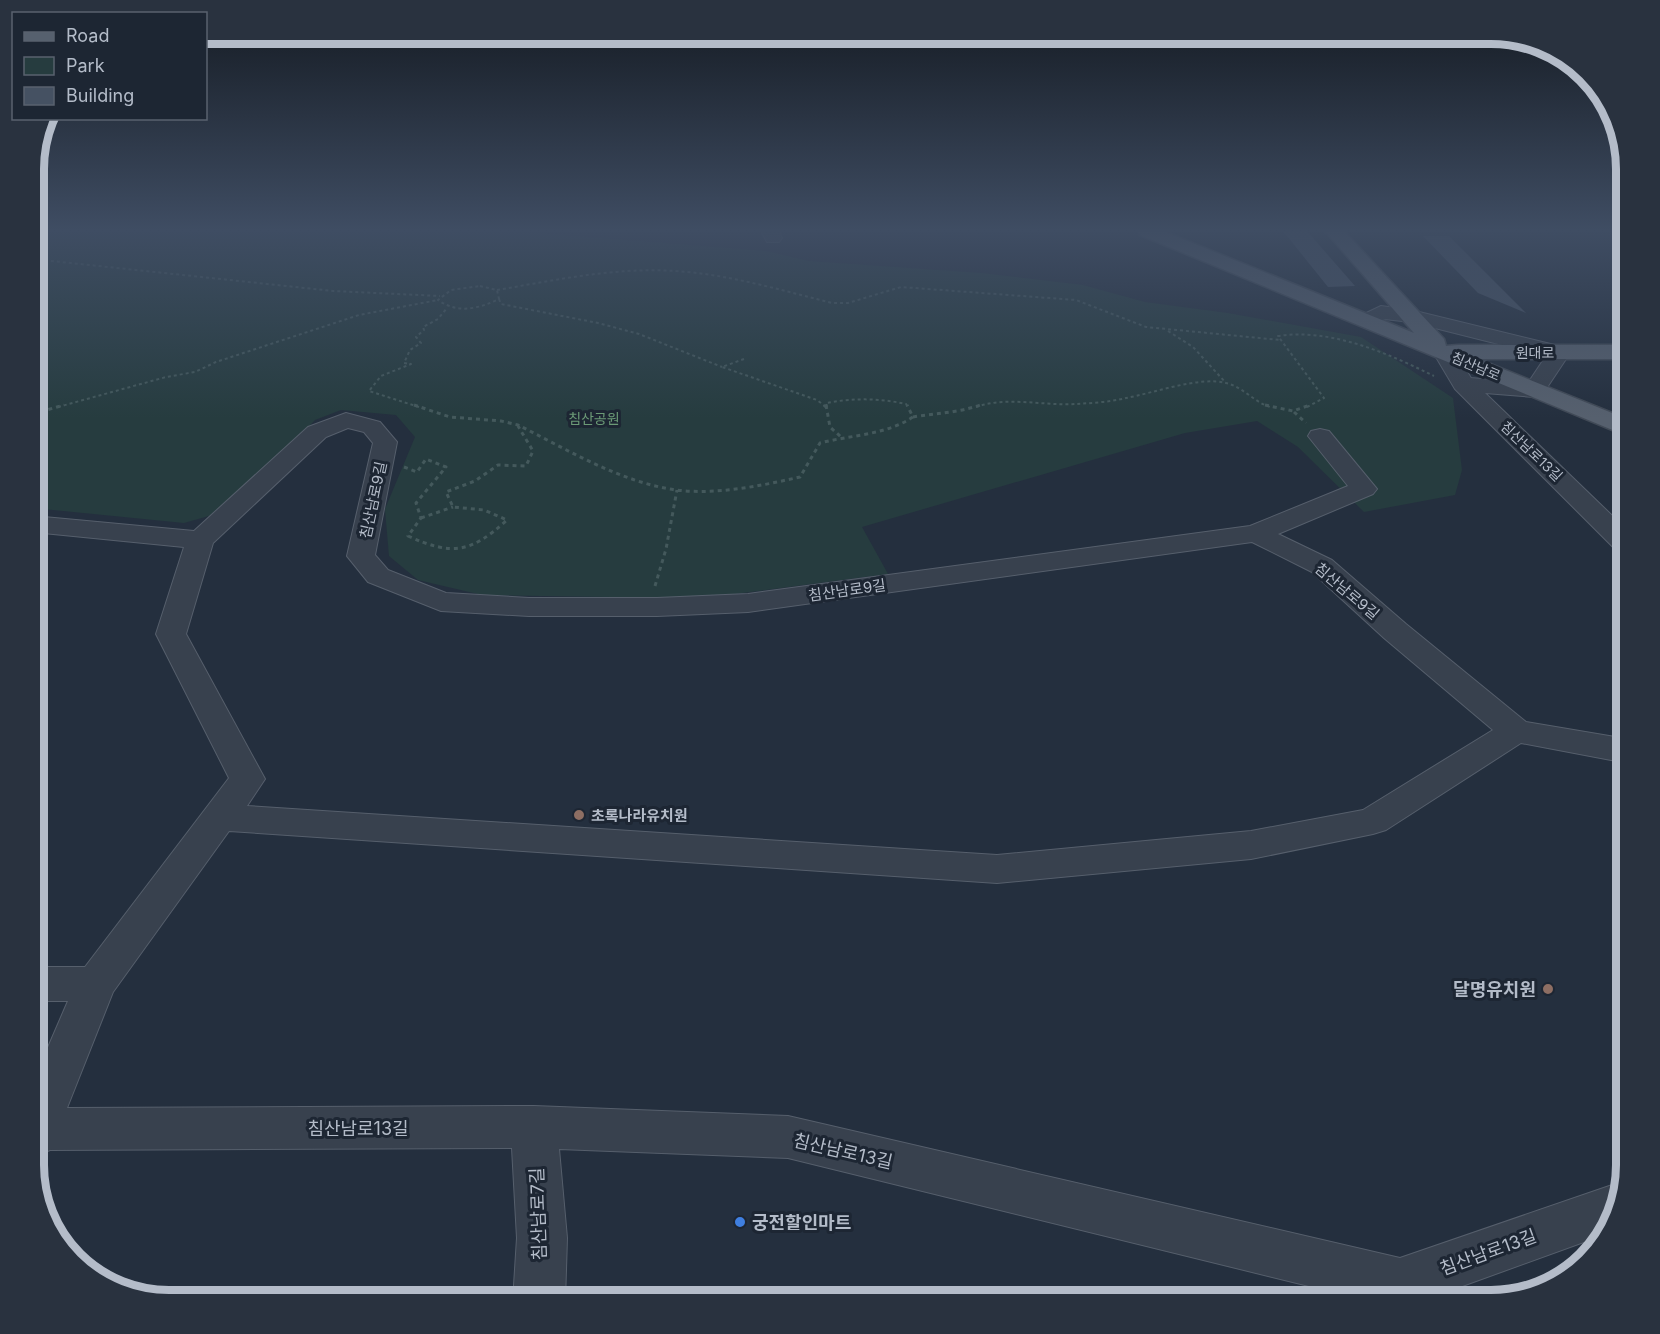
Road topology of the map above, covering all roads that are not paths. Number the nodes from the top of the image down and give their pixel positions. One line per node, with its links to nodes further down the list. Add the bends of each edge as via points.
1 (1301, 293): 4 (main road)
2 (1390, 293): 3 (main road, 침산남로)
3 (1411, 316): 4 (street, via 1381,312); 5 (main road, 침산남로); 6 (street)
4 (1367, 320): 5 (main road)
5 (1444, 352): 6 (main road, 원대로); 8 (street, 침산남로13길); 9 (main road, 침산남로)
6 (1556, 352): 7 (main road, 원대로); 9 (street, via 1559,353)
7 (1616, 352)
8 (1463, 384): 9 (street); 14 (street, 침산남로13길)
9 (1534, 390): 10 (main road, 침산남로)
10 (1616, 424)
11 (1320, 436): 13 (street, via 1364,489)
12 (44, 525): 15 (street)
13 (1256, 533): 15 (street, 침산남로9길, via 748,603 529,607 441,602 378,576 361,556 385,442 372,427 346,420 317,432); 16 (street, 침산남로9길, via 1322,566)
14 (1616, 534)
15 (200, 540): 18 (street, via 171,634 247,779)
16 (1516, 731): 17 (street, 침산남로9길); 18 (street, via 1373,821 1251,845 997,869)
17 (1616, 749)
18 (219, 817): 20 (street)
19 (44, 984): 20 (street)
20 (96, 984): 21 (street)
21 (44, 1110)
22 (534, 1127): 23 (street, 침산남로13길); 24 (street, 침산남로13길, via 788,1137 1400,1283); 25 (street, 침산남로7길, via 542,1238)
23 (44, 1132)
24 (1609, 1208)
25 (539, 1290)

